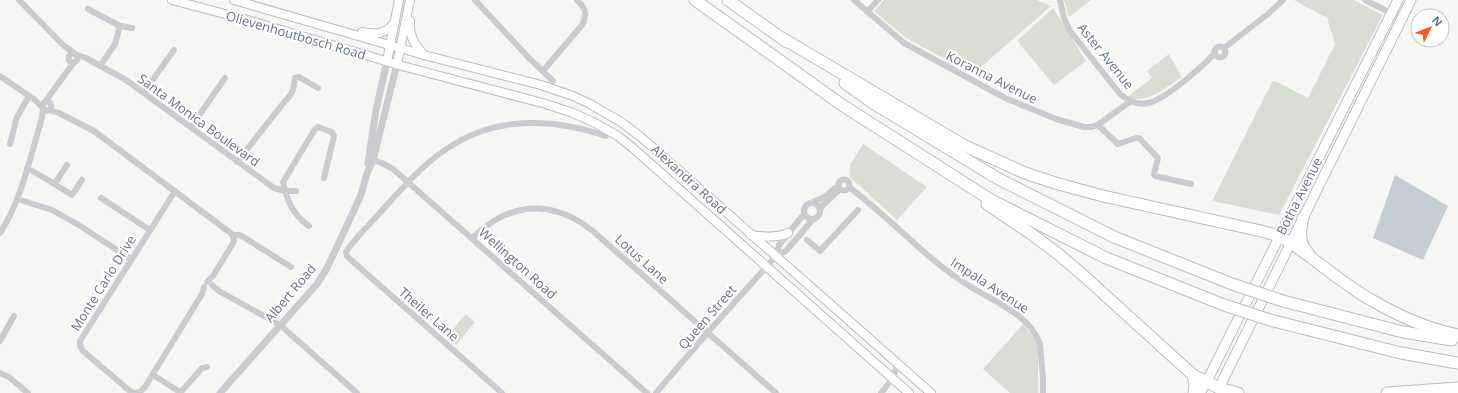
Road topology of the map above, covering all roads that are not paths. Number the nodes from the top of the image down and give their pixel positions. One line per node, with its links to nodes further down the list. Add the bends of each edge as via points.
1 (19, 0): 30 (street)
2 (172, 0): 31 (main road, Olievenhoutbosch Road)
3 (234, 0): 22 (main road, Olievenhoutbosch Road)
4 (399, 0): 21 (main road)
5 (410, 0): 27 (main road); 29 (main road, via 410,32 413,41)
6 (475, 0): 34 (street)
7 (577, 0): 34 (street, via 585,10 585,19)
8 (695, 0): 46 (highway)
9 (728, 0): 25 (highway)
10 (854, 0): 18 (street, Koranna Avenue)
11 (878, 0): 18 (street)
12 (1060, 0): 41 (street, Aster Avenue, via 1066,23 1074,36 1120,94)
13 (1283, 0): 41 (street, via 1224,48 1216,48 1217,55 1158,100 1142,104)
14 (1365, 0): 19 (street)
15 (1398, 0): 19 (main road, Botha Avenue)
16 (1411, 0): 20 (main road, Botha Avenue)
17 (88, 9): 23 (street)
18 (867, 12): 43 (street, Koranna Avenue, via 904,43 1005,98 1081,127)
19 (1392, 14): 20 (street); 76 (main road, Botha Avenue)
20 (1403, 19): 68 (main road, Botha Avenue)
21 (395, 22): 22 (main road, via 386,31 376,34); 26 (main road)
22 (315, 23): 26 (main road, Olievenhoutbosch Road)
23 (120, 26): 24 (street); 33 (street, via 114,44)
24 (132, 28)
25 (782, 38): 76 (highway, via 965,146 1025,173 1103,196); 91 (highway, bridge, via 873,103 997,178 1114,237 1232,284 1283,301 1403,332)
26 (390, 45): 27 (main road, Olievenhoutbosch Road); 31 (main road)
27 (401, 48): 29 (main road, Alexandra Road); 32 (main road)
28 (174, 50): 39 (street)
29 (424, 55): 75 (main road, Alexandra Road, via 541,85 574,96 606,112 641,137)
30 (73, 58): 33 (street, Santa Monica Boulevard, via 89,60); 42 (street)
31 (387, 61): 32 (main road, Olievenhoutbosch Road); 48 (street, Albert Road, via 376,110)
32 (397, 64): 48 (street, Albert Road); 83 (main road, Alexandra Road, via 546,104 608,129)
33 (100, 66): 39 (street, Santa Monica Boulevard)
34 (543, 71): 37 (street)
35 (0, 76): 40 (street)
36 (225, 78): 44 (street)
37 (553, 81)
38 (318, 88): 49 (street, via 295,78 294,90 290,96)
39 (144, 92): 44 (street, Santa Monica Boulevard)
40 (29, 96): 42 (street); 47 (street, via 17,118)
41 (1131, 101): 43 (street)
42 (47, 106): 51 (street); 59 (street, via 94,131)
43 (1098, 125): 56 (street, via 1118,144 1136,138 1141,139 1158,158 1155,176)
44 (190, 127): 49 (street, Santa Monica Boulevard)
45 (606, 136): 54 (street, via 554,123 499,127 479,132 457,142)
46 (888, 136): 92 (highway, bridge, via 991,200 1106,258 1224,305 1270,320 1401,353); 97 (highway, via 913,156 1046,244)
47 (10, 144)
48 (371, 160): 54 (street, Wellington Road, via 390,167); 87 (street, Albert Road, via 361,195 326,270 317,284)
49 (237, 162): 60 (street, Santa Monica Boulevard, via 274,188)
50 (67, 165): 55 (street)
51 (27, 168): 55 (street); 63 (street)
52 (324, 178): 60 (street, via 334,136 332,132 318,127 283,180)
53 (82, 180): 55 (street, via 72,195)
54 (408, 182): 77 (street, Wellington Road); 107 (street, Theiler Lane, via 346,254)
55 (55, 183)
56 (1191, 184)
57 (839, 187): 58 (street, via 845,190); 58 (street, via 840,180 845,179); 64 (street); 66 (street, via 822,206)
58 (849, 187): 114 (street, Impala Avenue, via 951,275 1027,323 1040,344)
59 (175, 191): 71 (street, Monte Carlo Drive); 74 (street)
60 (285, 191): 61 (street, Santa Monica Boulevard); 70 (street, via 293,211)
61 (296, 191)
62 (101, 198): 71 (street)
63 (17, 199): 72 (street); 82 (street, via 52,210)
64 (814, 202): 66 (street); 67 (street, via 805,205)
65 (858, 210): 78 (street, via 820,251)
66 (820, 212): 69 (street)
67 (804, 214): 69 (street, via 807,218); 73 (street)
68 (1303, 218): 79 (main road, Botha Avenue); 81 (highway, via 1301,243)
69 (814, 219): 80 (street, via 786,251)
70 (309, 226)
71 (150, 230): 82 (street, Monte Carlo Drive)
72 (0, 233)
73 (788, 233): 75 (main road, via 780,237); 80 (street, via 779,245)
74 (233, 235): 84 (street, via 240,235); 85 (street, via 234,241)
75 (751, 235): 80 (main road, Alexandra Road)
76 (1279, 236): 79 (highway); 99 (main road, Botha Avenue)
77 (472, 238): 88 (street, Lotus Lane, via 496,220 518,211 542,209 568,215 583,222); 108 (street, Wellington Road)
78 (807, 240)
79 (1292, 243): 81 (highway); 101 (main road, Botha Avenue)
80 (776, 256): 83 (street, Queen Street); 93 (main road, Alexandra Road)
81 (1312, 258): 89 (highway, via 1395,313)
82 (131, 259): 104 (street, Monte Carlo Drive, via 79,344 83,351)
83 (767, 266): 88 (street, Queen Street); 98 (main road, Alexandra Road)
84 (291, 267)
85 (209, 286): 87 (street); 96 (street, Monte Carlo Drive)
86 (14, 316): 90 (street)
87 (280, 325): 105 (street, Albert Road); 106 (street)
88 (708, 332): 109 (street, Queen Street); 110 (street, Lotus Lane)
89 (1458, 335)
90 (0, 341)
91 (1458, 341)
92 (1458, 363)
93 (898, 364): 98 (street); 113 (main road, Alexandra Road)
94 (207, 367): 102 (street, via 202,368)
95 (0, 373): 103 (street)
96 (153, 375): 102 (street); 104 (street, Monte Carlo Drive, via 143,390)
97 (1193, 375): 99 (highway); 115 (highway)
98 (892, 379): 111 (street); 112 (main road, Alexandra Road)
99 (1206, 383): 101 (highway); 116 (main road, Botha Avenue)
100 (1458, 388): 118 (highway)
101 (1217, 391): 117 (highway)
102 (180, 392)
103 (28, 393)
104 (135, 393)
105 (220, 393)
106 (357, 393)
107 (502, 393)
108 (647, 393)
109 (656, 393)
110 (776, 393)
111 (881, 393)
112 (909, 393)
113 (931, 393)
114 (1043, 393)
115 (1194, 393)
116 (1201, 393)
117 (1236, 393)
118 (1387, 393)

